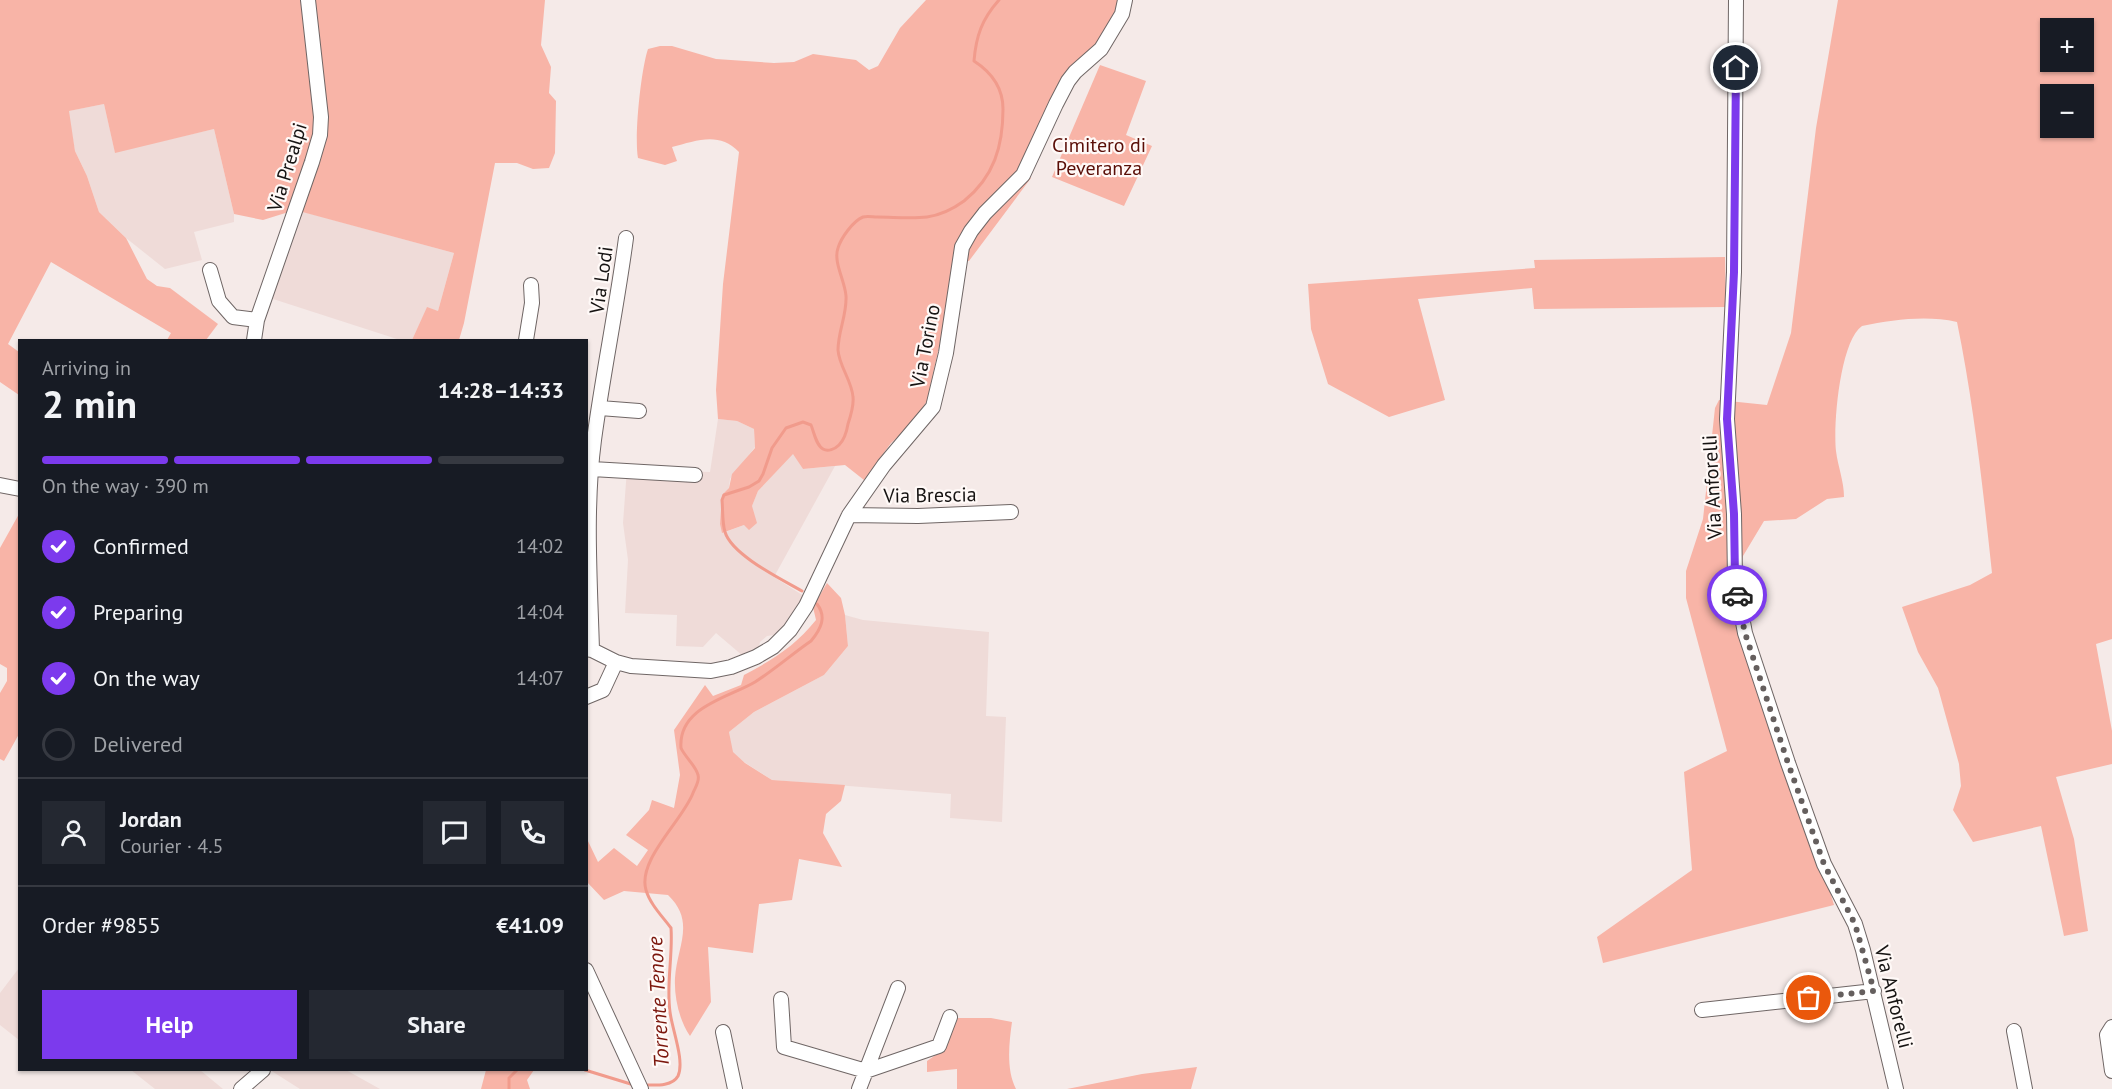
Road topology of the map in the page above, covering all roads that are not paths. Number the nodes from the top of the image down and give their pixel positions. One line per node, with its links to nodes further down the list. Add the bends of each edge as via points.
1 (308, 0): 7 (street, Via Prealpi, via 320,100 320,135)
2 (1125, 0): 17 (street, Via Torino, via 1122,14 1101,49 1068,81 1023,175 971,231 962,248 946,353 933,407)
3 (1737, 0): 23 (street, Via Anforelli, via 1734,272 1727,419 1735,579 1745,633 1788,763 1824,864 1855,924)
4 (626, 238): 10 (street, Via Lodi)
5 (210, 270): 7 (street, via 219,301 233,317)
6 (531, 285): 9 (street)
7 (257, 320): 8 (street, Via Prealpi)
8 (254, 339)
9 (526, 339)
10 (600, 408): 11 (street); 12 (street, Via Lodi)
11 (639, 411)
12 (592, 469): 13 (street); 18 (street, Via Lodi)
13 (695, 475)
14 (0, 485): 15 (street)
15 (18, 489)
16 (1011, 512): 17 (street, Via Brescia)
17 (849, 514): 19 (street, Via Torino, via 807,606 773,647 731,668 711,671)
18 (589, 650): 19 (street, Via Torino)
19 (616, 662): 20 (street, via 603,690)
20 (588, 696)
21 (588, 974): 33 (street)
22 (898, 988): 31 (street)
23 (1874, 991): 25 (street); 37 (street, Via Anforelli)
24 (781, 999): 31 (street, via 784,1047)
25 (1702, 1010)
26 (950, 1017): 31 (street, via 939,1046)
27 (2112, 1027): 32 (street, via 2107,1035)
28 (2014, 1031): 38 (street)
29 (723, 1032): 35 (street)
30 (261, 1071): 34 (street)
31 (866, 1071): 36 (street)
32 (2112, 1071)
33 (638, 1083)
34 (242, 1089)
35 (735, 1089)
36 (859, 1089)
37 (1896, 1089)
38 (2025, 1089)

